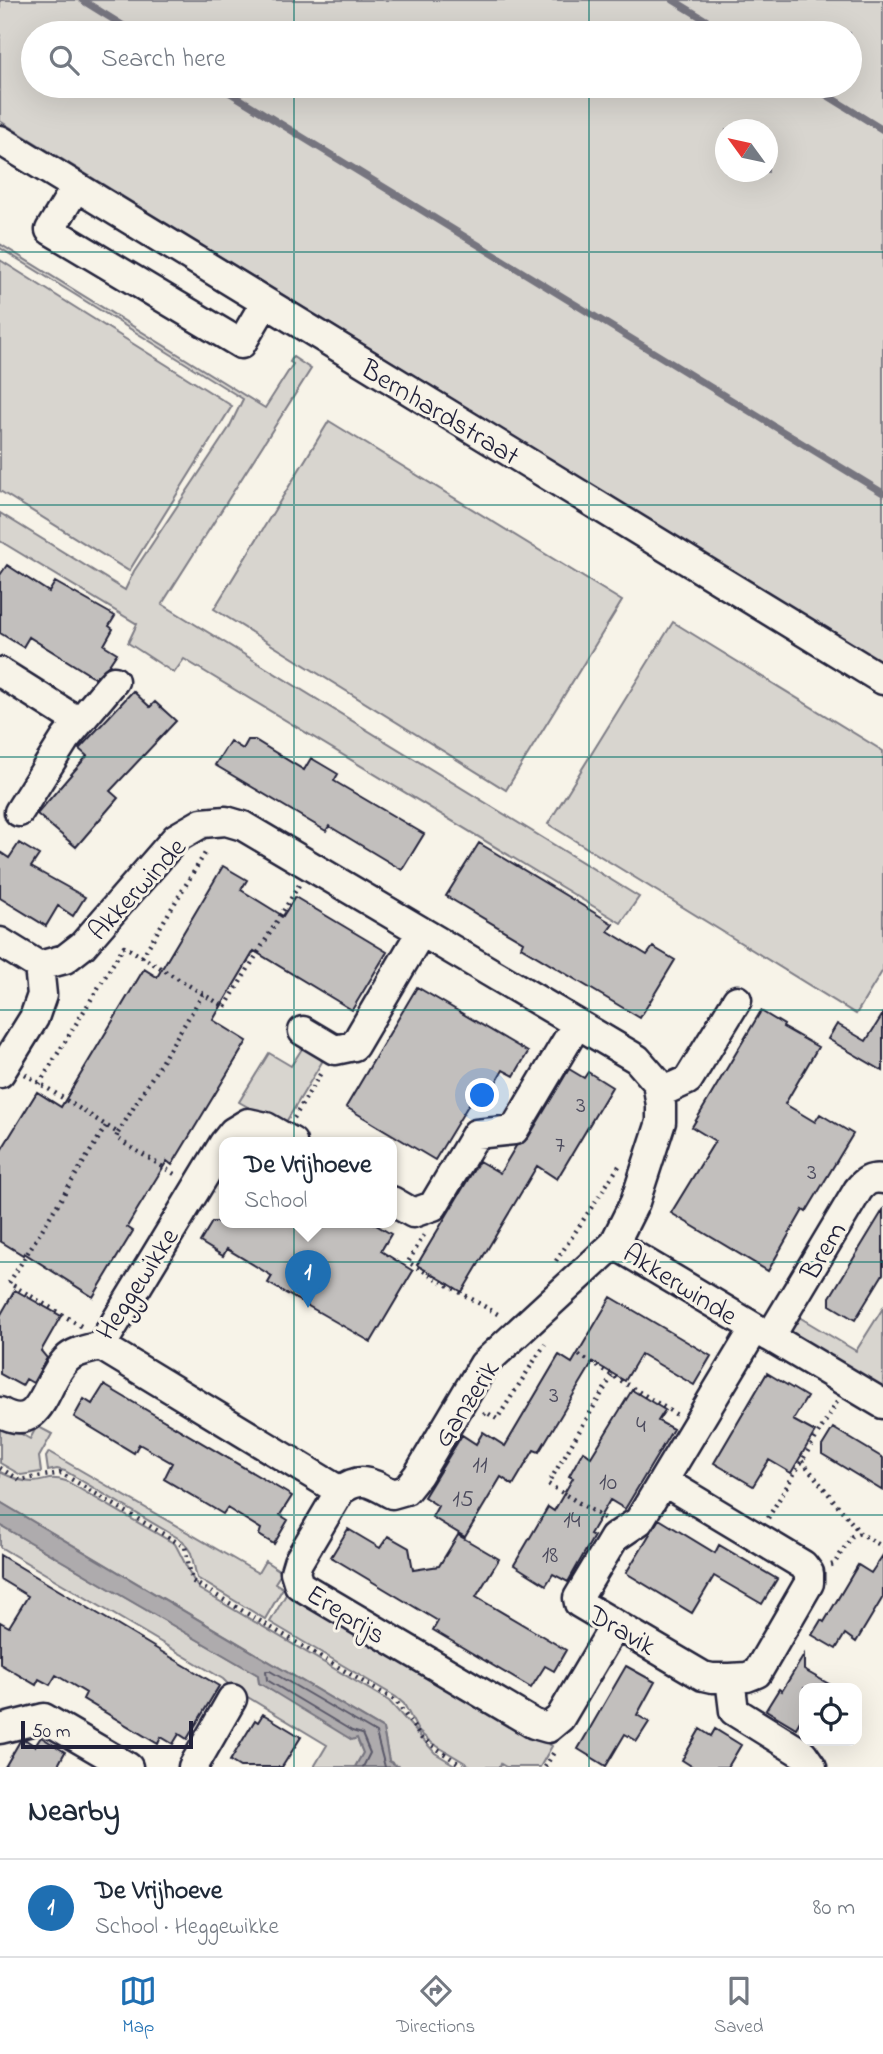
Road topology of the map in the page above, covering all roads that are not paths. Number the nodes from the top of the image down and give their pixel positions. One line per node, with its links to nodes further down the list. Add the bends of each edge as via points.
1 (0, 140): 2 (street, Bernhardstraat)
2 (76, 187): 3 (street, Bernhardstraat); 3 (street, via 50,230 241,344)
3 (265, 303): 5 (street, Bernhardstraat)
4 (0, 672): 7 (street)
5 (883, 680)
6 (114, 681): 7 (street)
7 (79, 722): 8 (street)
8 (19, 812)
9 (421, 932): 11 (street, Akkerwinde, via 243,826 226,821 202,823 176,838 83,945 65,959); 13 (street, Akkerwinde); 14 (street, via 354,1046 335,1050)
10 (0, 942): 11 (street)
11 (39, 966): 15 (street, via 42,995 34,1018)
12 (737, 1000): 16 (street, via 688,1080)
13 (577, 1024): 16 (street, Akkerwinde, via 637,1059 657,1082); 21 (street, via 514,1129 476,1134 433,1206 413,1213)
14 (303, 1031)
15 (3, 1068)
16 (659, 1093): 22 (street, Akkerwinde, via 662,1122 635,1202)
17 (228, 1137): 18 (street, Heggewikke, via 248,1124)
18 (284, 1137)
19 (219, 1151): 24 (street, Heggewikke)
20 (883, 1179): 23 (street, Brem, via 865,1181)
21 (397, 1204)
22 (614, 1244): 23 (street, Akkerwinde); 28 (street, Ganzerik, via 484,1364 405,1490 392,1494 369,1482 352,1482)
23 (762, 1332): 25 (street, Akkerwinde); 27 (street, Dravik)
24 (103, 1343): 26 (street, Heggewikke, via 65,1361 30,1416 10,1418); 28 (street)
25 (883, 1404)
26 (0, 1412)
27 (663, 1481): 29 (street, Dravik, via 639,1521 614,1538 578,1598); 30 (street, via 803,1565 809,1573 809,1583 757,1673)
28 (340, 1491): 29 (street, Ereprijs, via 298,1562 299,1585 541,1728 560,1718)
29 (615, 1625): 30 (street, Dravik, via 703,1676)
30 (730, 1678): 35 (street, via 734,1711 803,1754)
31 (232, 1699): 34 (street)
32 (0, 1729): 33 (street, via 44,1718)
33 (128, 1767)
34 (193, 1767)
35 (812, 1767)

